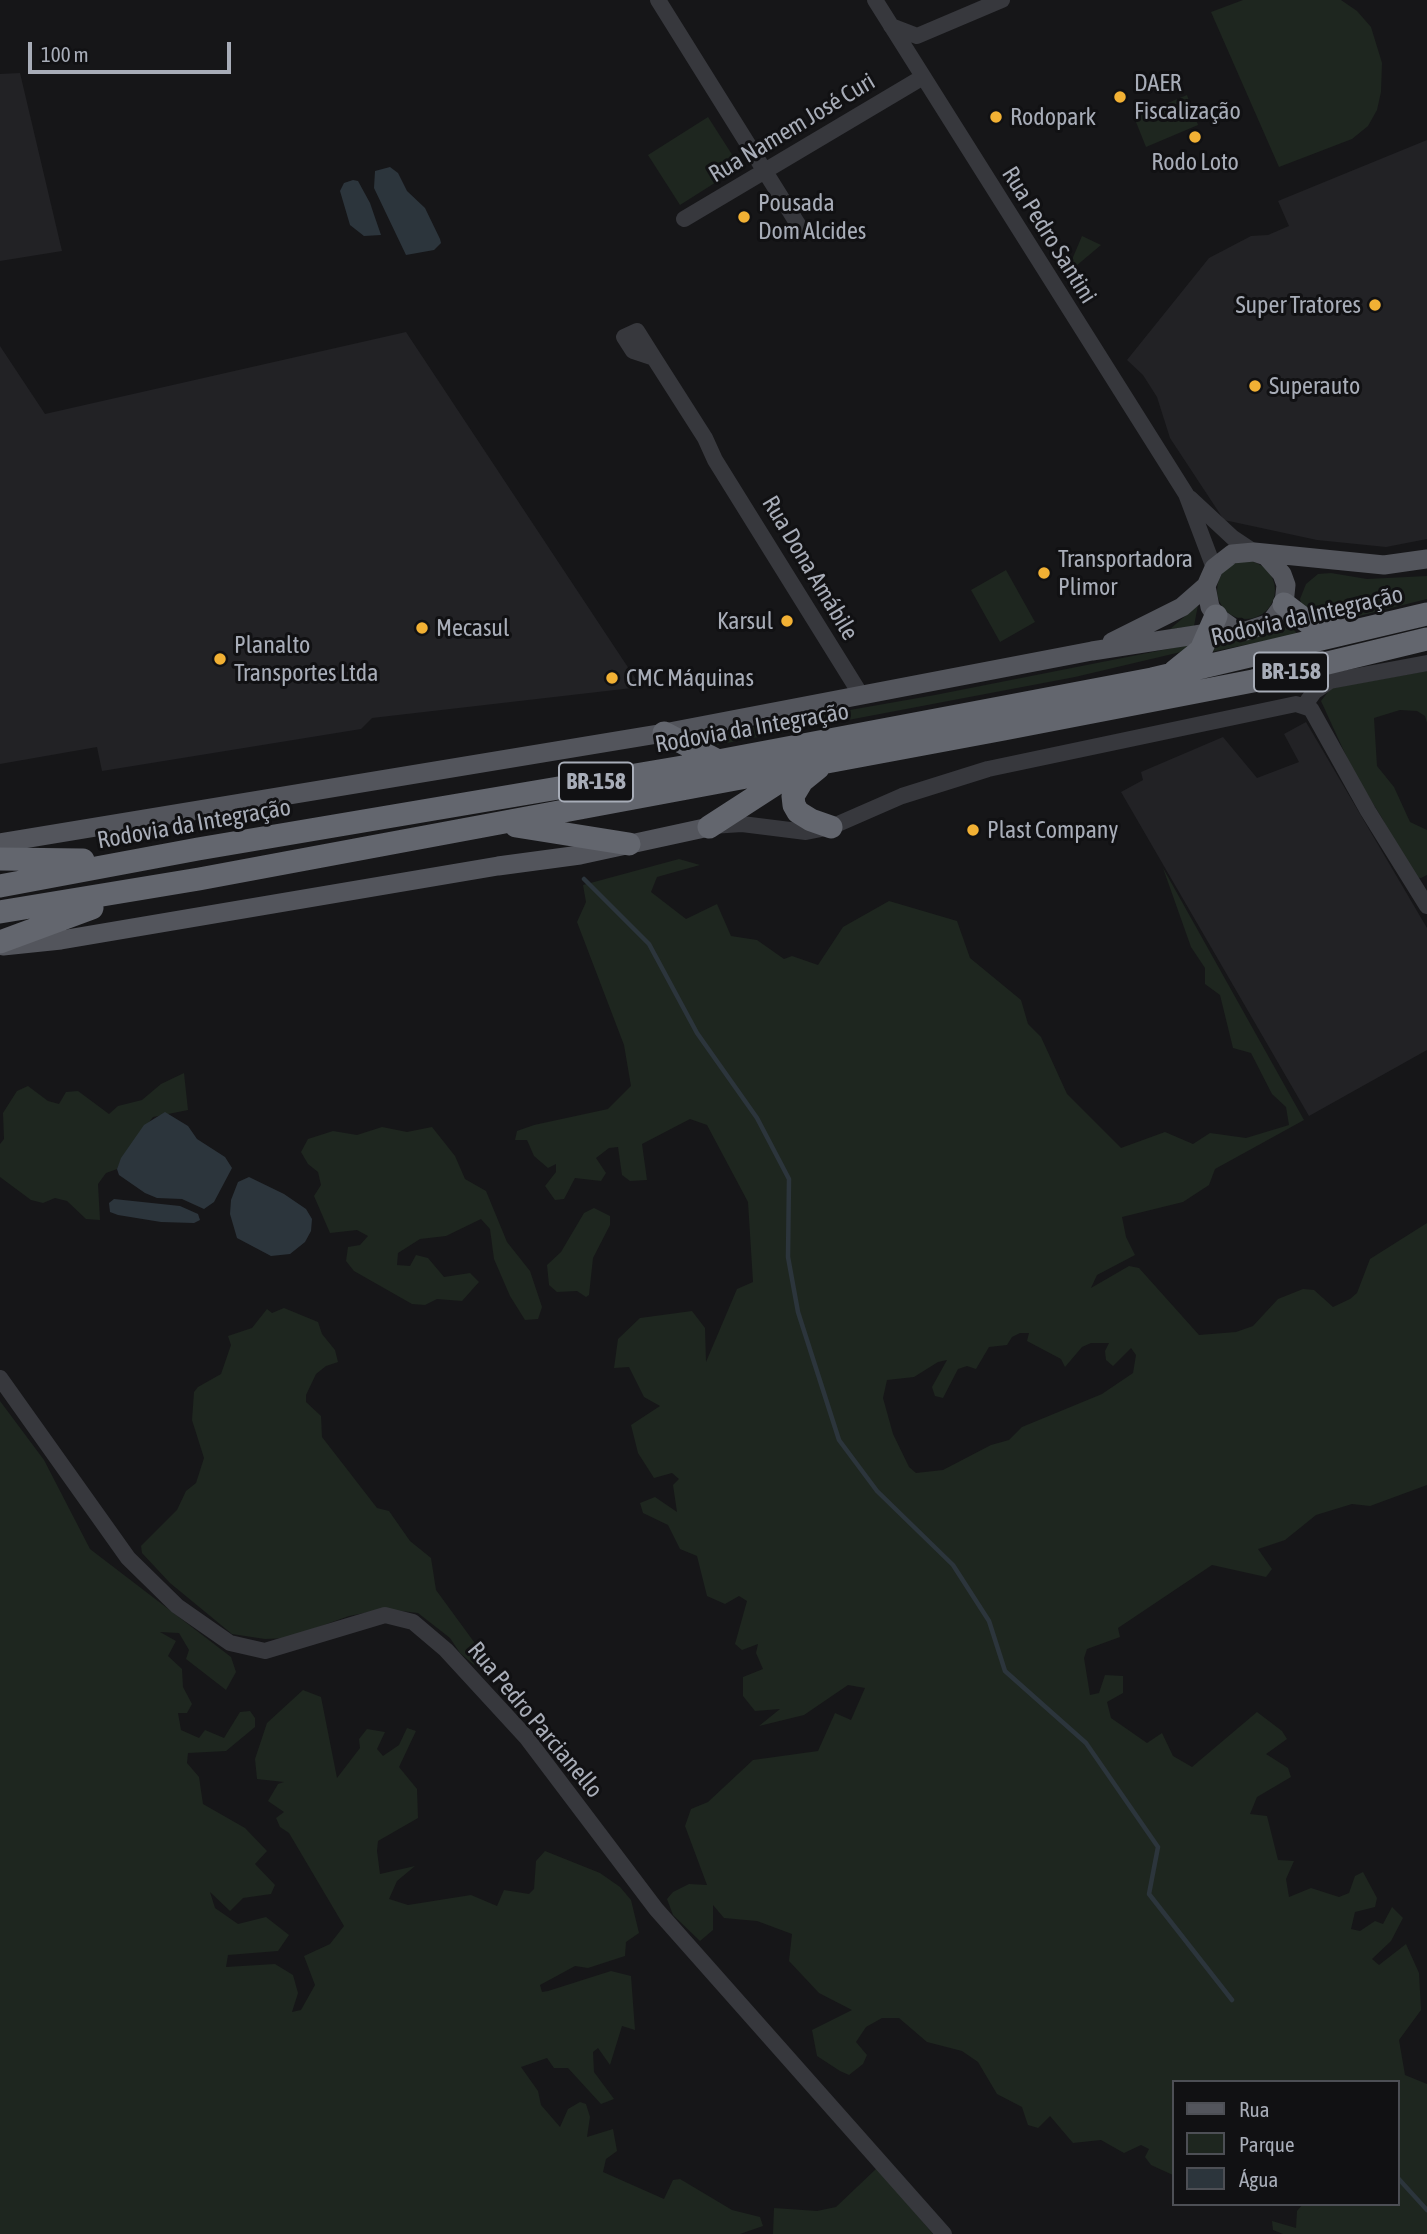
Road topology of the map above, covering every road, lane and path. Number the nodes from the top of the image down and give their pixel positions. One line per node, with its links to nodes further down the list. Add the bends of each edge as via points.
1 (658, 0): 8 (street)
2 (875, 0): 4 (street, Rua Pedro Santini)
3 (1002, 0): 5 (street)
4 (891, 26): 5 (street); 6 (street, Rua Pedro Santini)
5 (918, 36): 6 (street)
6 (911, 57): 7 (street, Rua Pedro Santini)
7 (923, 77): 8 (street, Rua Namem José Curi); 12 (street, Rua Pedro Santini)
8 (765, 171): 9 (street, Rua Namem José Curi); 10 (street)
9 (684, 219)
10 (799, 226)
11 (654, 358): 26 (street, Rua Dona Amábile, via 716,451 720,465)
12 (1186, 494): 13 (street, Rua Pedro Santini); 16 (street, Rua Pedro Santini)
13 (1254, 552): 15 (main road); 16 (main road, via 1232,554); 18 (main road, via 1275,564)
14 (1427, 559): 15 (main road, via 1384,565)
15 (1332, 561): 18 (main road, via 1306,566)
16 (1214, 568): 17 (main road)
17 (1206, 586): 20 (main road); 23 (main road, BR-158, via 1182,607)
18 (1285, 594): 20 (main road, via 1270,623 1246,631); 21 (highway, via 1309,623)
19 (1427, 614): 21 (highway, Rodovia da Integração / BR-158)
20 (1219, 626): 23 (main road, BR-158); 25 (highway, via 1193,660)
21 (1362, 630): 25 (highway, Rodovia da Integração / BR-158)
22 (1427, 639): 30 (highway, Rodovia da Integração / BR-158, via 1253,681)
23 (1092, 651): 26 (main road, BR-158)
24 (1427, 663): 27 (street, via 1330,681)
25 (1169, 675): 29 (highway, Rodovia da Integração / BR-158)
26 (861, 695): 28 (main road, BR-158)
27 (1304, 706): 34 (street, BR-158, via 1296,704 988,769 902,796); 41 (street, via 1311,709)
28 (664, 733): 29 (highway); 35 (main road, BR-158)
29 (718, 761): 37 (highway, Rodovia da Integração / BR-158)
30 (826, 762): 31 (highway, Rodovia da Integração / BR-158); 34 (highway, via 802,781 793,796 798,812)
31 (803, 766): 32 (highway, Rodovia da Integração / BR-158); 33 (highway, BR-158)
32 (499, 823): 36 (highway, BR-158); 39 (highway, Rodovia da Integração / BR-158)
33 (709, 827): 34 (street, BR-158, via 742,824 806,832); 36 (main road, BR-158)
34 (831, 827)
35 (0, 843)
36 (629, 844): 43 (main road, BR-158, via 61,940)
37 (156, 857): 38 (highway, BR-158); 40 (highway, Rodovia da Integração / BR-158)
38 (0, 859)
39 (199, 879): 42 (highway, Rodovia da Integração / BR-158); 43 (highway, BR-158, via 71,913)
40 (0, 886)
41 (1427, 906)
42 (0, 912)
43 (0, 944)
44 (0, 1378): 45 (street, Rua Pedro Parcianello, via 128,1559 177,1606 230,1643 265,1651 385,1615 413,1622 446,1650 526,1737 656,1909)
45 (944, 2234)

